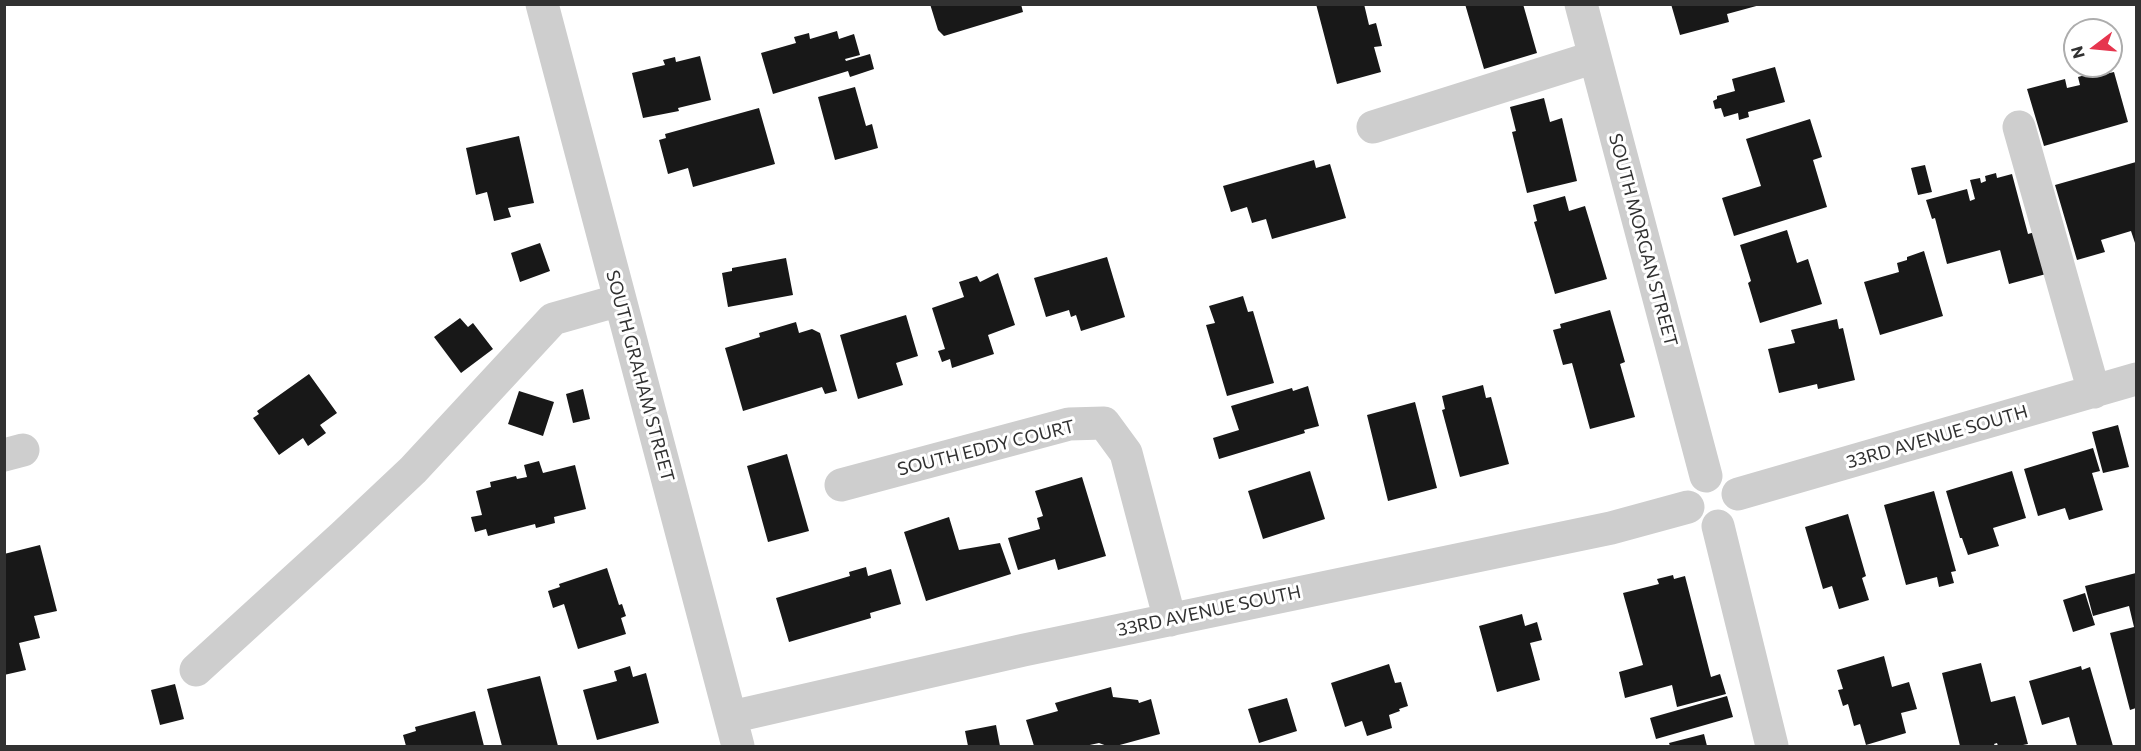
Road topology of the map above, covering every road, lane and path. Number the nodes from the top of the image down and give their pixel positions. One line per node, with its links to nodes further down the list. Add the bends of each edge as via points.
1 (542, 4): 6 (street, SOUTH GRAHAM STREET)
2 (1581, 4): 3 (street, SOUTH MORGAN STREET)
3 (1595, 57): 5 (street); 9 (street, SOUTH MORGAN STREET)
4 (2019, 127): 8 (street)
5 (1372, 128)
6 (620, 300): 15 (street, via 553,319 413,470); 16 (street, SOUTH GRAHAM STREET)
7 (2136, 380): 8 (street, 33RD AVENUE SOUTH)
8 (2094, 392): 11 (street, 33RD AVENUE SOUTH)
9 (1706, 476): 11 (street, via 1727,478); 12 (street, via 1694,483)
10 (840, 485): 14 (street, SOUTH EDDY COURT, via 1069,424 1104,423 1126,453)
11 (1738, 494): 13 (street, via 1736,515)
12 (1688, 507): 13 (street, via 1698,522); 14 (street, 33RD AVENUE SOUTH, via 1611,528)
13 (1718, 526): 17 (street)
14 (1170, 620): 16 (street, 33RD AVENUE SOUTH, via 1024,650)
15 (196, 670)
16 (734, 732)
17 (1772, 747)

